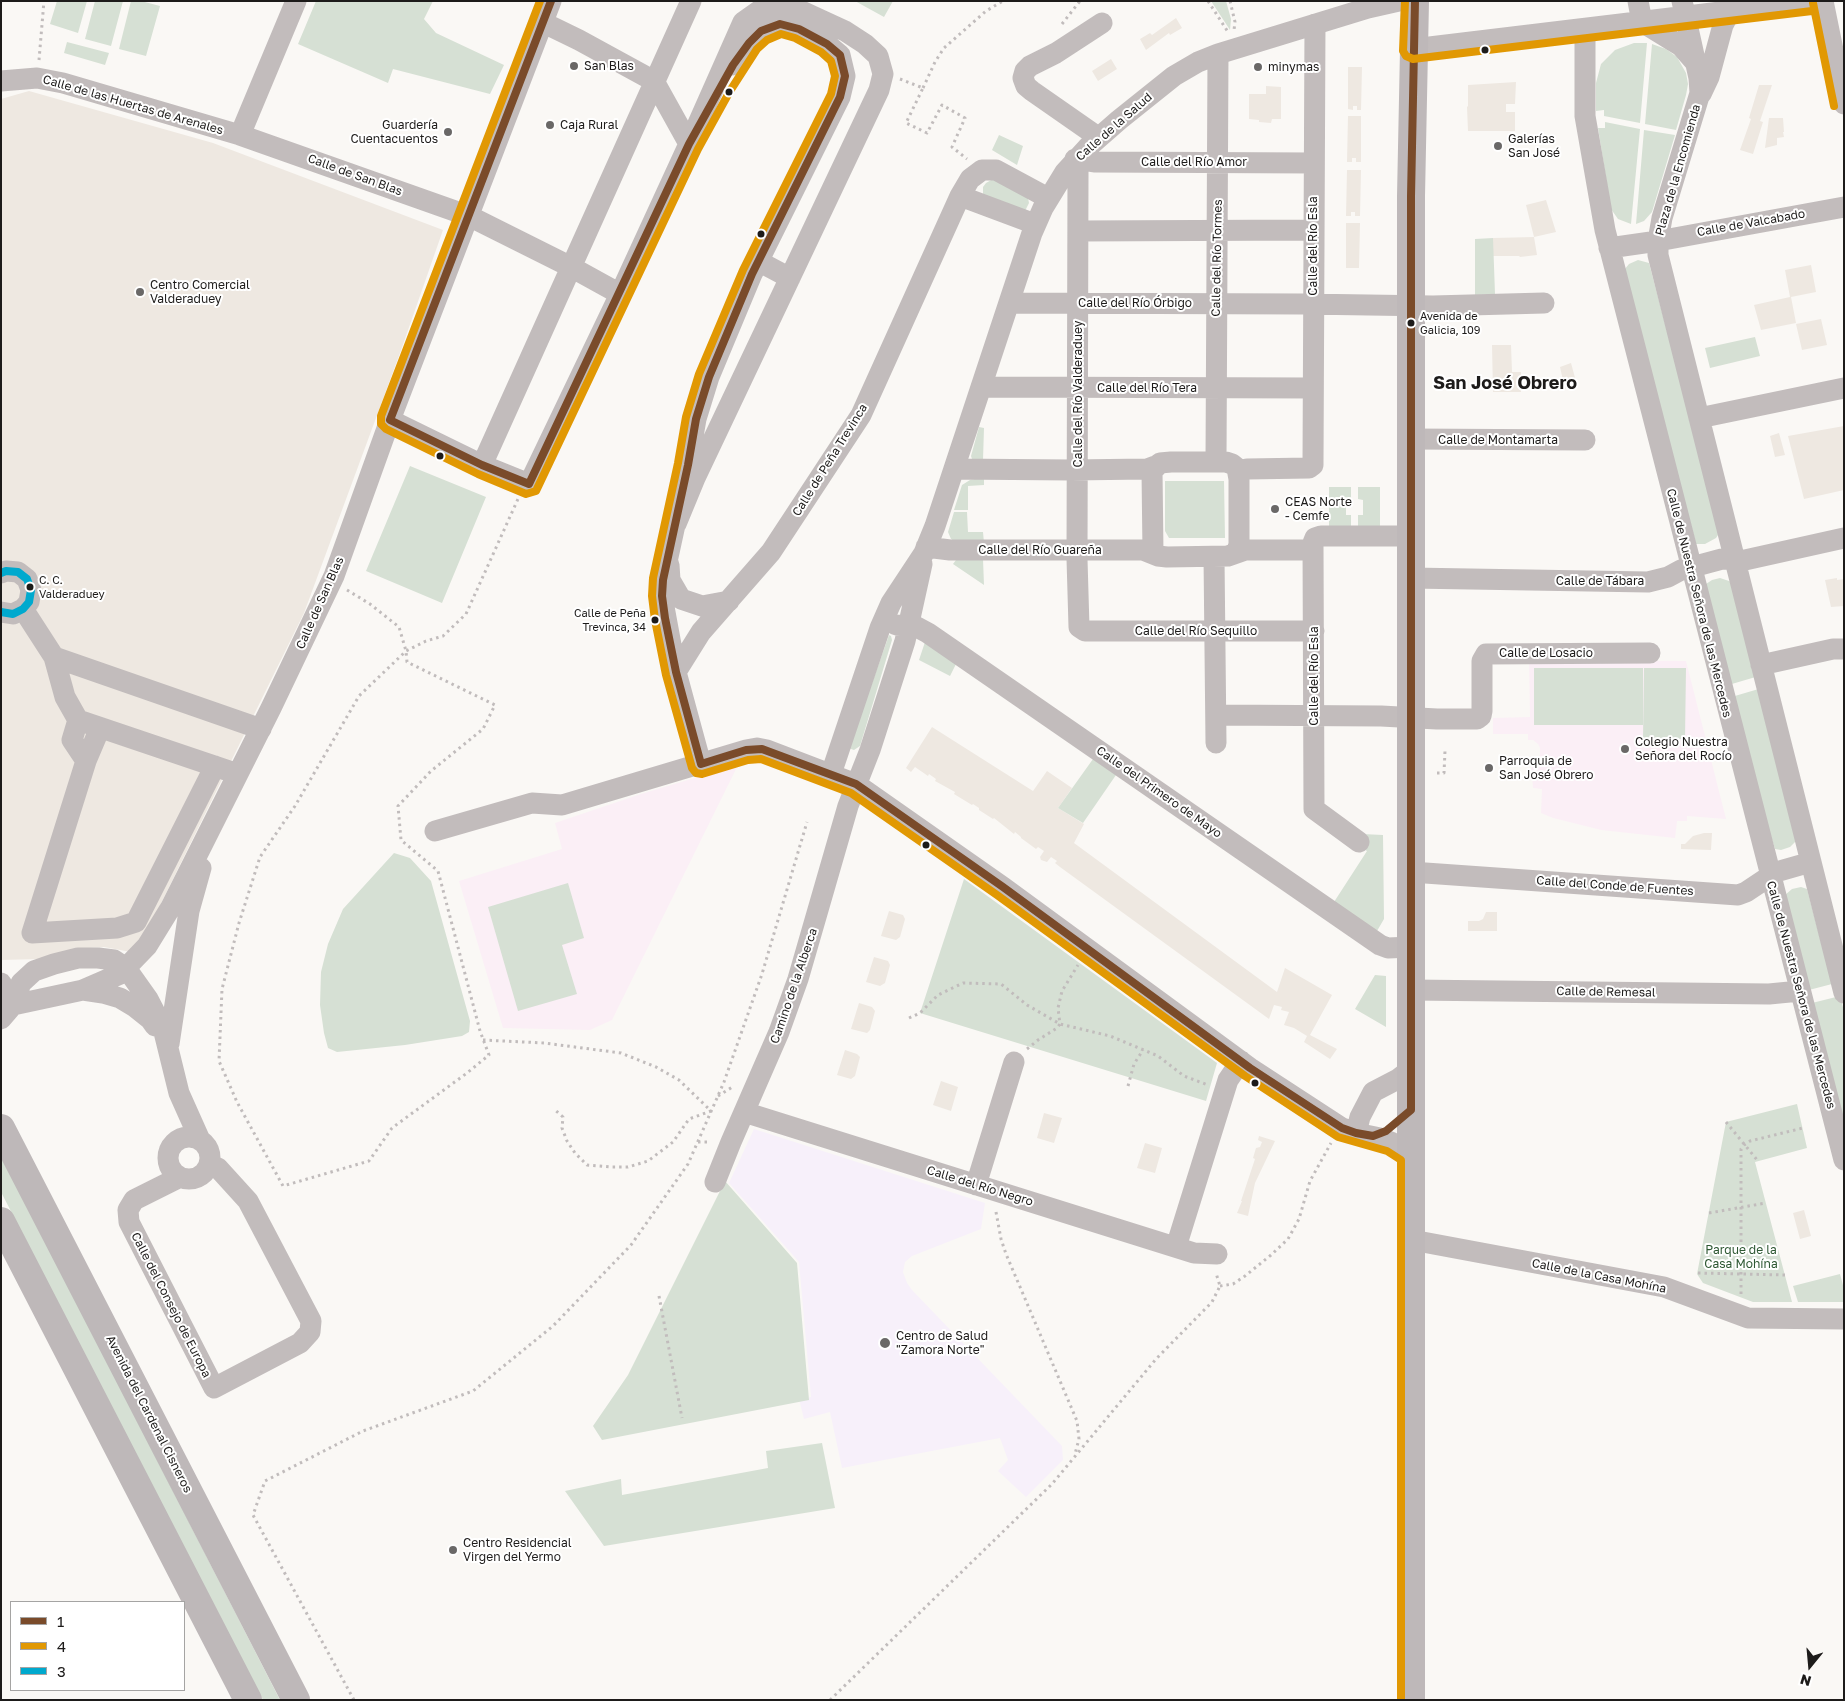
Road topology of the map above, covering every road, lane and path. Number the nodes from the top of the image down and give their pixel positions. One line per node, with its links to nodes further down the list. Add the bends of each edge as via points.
1 (44, 1): 26 (path)
2 (296, 1): 33 (street, Calle de las Huertas de Arenales)
3 (551, 1): 17 (street, Calle de San Blas)
4 (691, 1): 29 (street)
5 (1002, 1): 30 (path, via 944,48)
6 (1080, 1): 16 (path)
7 (1208, 1): 21 (path)
8 (1230, 1): 24 (path, via 1235,22)
9 (1400, 1): 19 (street, Calle de la Salud)
10 (1414, 1): 23 (highway)
11 (1811, 1): 15 (street)
12 (1823, 1): 32 (street)
13 (1684, 9): 14 (street); 15 (street); 25 (street, Plaza de la Encomienda)
14 (1640, 12): 22 (street); 25 (street, via 1682,46)
15 (1730, 12): 31 (street, Plaza de la Encomienda)
16 (1064, 21)
17 (542, 22): 29 (street); 43 (street, Calle de San Blas)
18 (1102, 23): 34 (street, via 1030,66 1023,78 1032,91)
19 (1315, 24): 24 (street, Calle de la Salud); 39 (street, Calle del Río Esla)
20 (815, 27): 35 (street, via 799,29 780,24 761,31 748,43); 49 (street, via 840,55 845,76 840,97); 51 (street, via 845,31 866,44 878,56 883,74 879,90)
21 (1225, 28)
22 (1585, 29): 23 (street); 48 (street, via 1585,119)
23 (1413, 49): 58 (highway)
24 (1226, 52): 34 (street, Calle de la Salud, via 1198,62 1174,76); 38 (street, Calle del Río Tormes)
25 (1696, 64): 31 (street, Plaza de la Encomienda, via 1700,84)
26 (37, 78): 28 (street, Calle de las Huertas de Arenales); 33 (street, Calle de las Huertas de Arenales, via 63,82)
27 (898, 78): 30 (path)
28 (1, 81)
29 (654, 81): 35 (street); 50 (street)
30 (923, 88): 36 (path, via 906,123 926,133 942,105 965,118)
31 (1698, 99): 47 (street, Plaza de la Encomienda)
32 (1844, 104)
33 (240, 134): 43 (street, Calle de San Blas)
34 (1098, 137): 37 (street, Calle de la Salud)
35 (690, 144): 52 (street)
36 (952, 147)
37 (1075, 159): 38 (street, Calle del Río Amor, via 1094,162); 42 (street, Calle de la Salud); 44 (street, Calle del Río Valderaduey)
38 (1218, 162): 39 (street, Calle del Río Amor); 45 (street, Calle del Río Tormes)
39 (1314, 163): 46 (street, Calle del Río Esla)
40 (960, 196): 42 (street); 42 (street, Calle de Peña Trevinca, via 974,175 992,169 1000,171); 90 (street, Calle de Peña Trevinca, via 861,415 771,552)
41 (1844, 207): 47 (street, Calle de Valcabado)
42 (1042, 210): 44 (street, via 1051,206 1069,208); 53 (street, Calle de la Salud)
43 (469, 216): 50 (street, Calle de San Blas); 65 (street, Calle de San Blas)
44 (1078, 223): 45 (street); 54 (street, Calle del Río Valderaduey)
45 (1217, 230): 46 (street); 55 (street, Calle del Río Tormes)
46 (1314, 230): 57 (street, Calle del Río Esla)
47 (1658, 241): 48 (street, Plaza de la Encomienda); 64 (street, via 1659,262)
48 (1609, 248): 86 (street, Calle de Nuestra Señora de las Mercedes)
49 (758, 262): 51 (street); 75 (street, via 709,377 696,419)
50 (571, 267): 52 (street, Calle de San Blas); 69 (street)
51 (790, 278): 75 (street)
52 (620, 294): 69 (street, via 529,484)
53 (1009, 303): 54 (street, Calle del Río Órbigo); 59 (street, Calle de la Salud)
54 (1078, 303): 55 (street, Calle del Río Órbigo); 60 (street, Calle del Río Valderaduey)
55 (1216, 303): 57 (street, Calle del Río Órbigo); 61 (street, Calle del Río Tormes)
56 (1544, 303): 58 (street)
57 (1313, 304): 58 (street, Calle del Río Órbigo); 62 (street, Calle del Río Esla)
58 (1411, 305): 66 (highway)
59 (981, 387): 60 (street, Calle del Río Tera); 71 (street, Calle de la Salud)
60 (1077, 387): 61 (street, Calle del Río Tera); 72 (street, Calle del Río Valderaduey)
61 (1216, 388): 62 (street, Calle del Río Tera); 68 (street, Calle del Río Tormes)
62 (1313, 388): 73 (street, Calle del Río Esla, via 1312,468)
63 (1844, 388): 64 (street)
64 (1699, 418): 84 (street)
65 (390, 420): 69 (street); 89 (street, Calle de San Blas)
66 (1411, 439): 67 (street, Calle de Montamarta); 76 (highway)
67 (1585, 440)
68 (1216, 462): 70 (street, via 1166,462); 73 (street, via 1232,464)
69 (482, 465)
70 (1155, 466): 72 (street, via 1148,469); 81 (street, via 1152,474)
71 (954, 469): 72 (street); 79 (street, Calle de la Salud)
72 (1077, 469): 80 (street, Calle del Río Valderaduey)
73 (1238, 471): 82 (street, via 1239,545)
74 (520, 495): 99 (path, via 466,614 444,636)
75 (676, 524): 85 (street)
76 (1411, 536): 78 (street, via 1320,536 1315,538); 88 (highway)
77 (1844, 538): 84 (street, Calle de Tábara, via 1745,560)
78 (1313, 546): 82 (street); 97 (street, Calle del Río Esla)
79 (926, 547): 80 (street, Calle del Río Guareña, via 950,550); 93 (street, Camino de la Alberca); 94 (street, via 891,603)
80 (1077, 550): 81 (street, Calle del Río Guareña, via 1143,550); 95 (street, Calle del Río Valderaduey, via 1077,624)
81 (1152, 553): 83 (street)
82 (1236, 553): 83 (street)
83 (1214, 557): 96 (street)
84 (1734, 559): 86 (street, Calle de Tábara); 102 (street)
85 (668, 560): 90 (street, via 670,580 681,599 702,606); 103 (street, via 662,596)
86 (1690, 567): 88 (street, Calle de Tábara, via 1646,582); 125 (street, Calle de Nuestra Señora de las Mercedes)
87 (1, 573): 91 (street, via 18,572 30,584 31,596)
88 (1411, 578): 106 (highway)
89 (330, 583): 99 (path, via 370,604 399,627); 109 (street, Calle de San Blas)
90 (729, 601): 103 (street, Calle de Peña Trevinca, via 701,632)
91 (23, 609): 92 (street, via 13,614); 101 (street)
92 (1, 612)
93 (909, 626): 94 (street); 118 (street, Camino de la Alberca); 126 (street, Calle del Primero de Mayo, via 928,633 1380,945)
94 (880, 628): 117 (street)
95 (1080, 629): 96 (street, Calle del Río Sequillo, via 1085,632)
96 (1215, 631): 97 (street, Calle del Río Sequillo); 104 (street)
97 (1314, 631): 105 (street, Calle del Río Esla)
98 (1844, 649): 102 (street)
99 (406, 651): 137 (path, via 407,662 495,705 483,729 431,771 398,806 401,840 438,871); 137 (path, via 359,696 295,806 260,857 222,989 219,1061 237,1102 283,1186 369,1161 392,1128 489,1055)
100 (1650, 653): 106 (street, Calle de Losacio, via 1486,654 1482,661 1480,717)
101 (54, 657): 107 (street, via 65,697); 109 (street)
102 (1761, 665): 123 (street)
103 (676, 672): 113 (street)
104 (1216, 715): 105 (street); 110 (street)
105 (1314, 715): 106 (street); 122 (street, Calle del Río Esla, via 1314,809)
106 (1411, 718): 124 (highway)
107 (78, 720): 108 (street); 112 (street, via 72,740)
108 (100, 728): 112 (street); 114 (street)
109 (261, 729): 116 (street, Calle de San Blas)
110 (1216, 742)
111 (1444, 751): 115 (path, via 1444,773)
112 (86, 762): 114 (street, via 32,933 117,928 136,922)
113 (701, 764): 117 (street, via 746,750 762,749); 121 (street, via 562,805 532,803)
114 (215, 766): 116 (street)
115 (1437, 773)
116 (238, 774): 119 (street, Calle de San Blas)
117 (831, 774): 118 (street)
118 (856, 784): 141 (street, via 1003,886); 150 (street, Camino de la Alberca, via 792,997)
119 (220, 810): 128 (street, Calle de San Blas, via 157,931); 138 (street, via 189,911)
120 (807, 822): 146 (path, via 762,974)
121 (435, 831)
122 (1359, 842)
123 (1811, 862): 125 (street, Calle del Conde de Fuentes); 133 (street)
124 (1412, 872): 125 (street, Calle del Conde de Fuentes, via 1736,894 1746,892); 126 (highway)
125 (1770, 875): 132 (street, Calle de Nuestra Señora de las Mercedes)
126 (1411, 947): 131 (highway)
127 (1081, 960): 136 (path, via 1062,990 1058,1008)
128 (126, 968): 130 (street, Calle de San Blas); 134 (street, via 114,960 78,958 34,971 21,983); 138 (street, via 148,999)
129 (1, 983): 134 (street)
130 (83, 990): 134 (street, Calle de San Blas); 138 (street, via 120,998 135,1007 150,1019)
131 (1411, 990): 132 (street, Calle de Remesal, via 1769,994); 142 (highway)
132 (1800, 990): 159 (street, Calle de Nuestra Señora de las Mercedes)
133 (1844, 993)
134 (7, 1012)
135 (909, 1018): 136 (path, via 945,991 963,983 999,983 1027,1005)
136 (1060, 1024): 139 (path, via 1104,1034); 140 (path)
137 (483, 1040): 149 (path, via 544,1043 620,1053 679,1080)
138 (169, 1047): 155 (street, via 179,1093)
139 (1143, 1050): 144 (path, via 1134,1064); 145 (path, via 1158,1056 1189,1079)
140 (1019, 1058): 164 (street)
141 (1241, 1061): 154 (street, via 1335,1124); 171 (street, via 1228,1080)
142 (1411, 1069): 148 (highway); 154 (street, via 1373,1092 1360,1117)
143 (738, 1084): 146 (path)
144 (1128, 1086)
145 (1213, 1087)
146 (718, 1096): 149 (path)
147 (554, 1109): 149 (path, via 562,1117 567,1141 587,1165 612,1167 628,1167 648,1161 673,1142 689,1119)
148 (1410, 1110): 154 (street, via 1386,1131); 158 (highway)
149 (711, 1111): 184 (path, via 688,1164 631,1245 553,1326 473,1391 363,1431 265,1481 254,1515)
150 (744, 1112): 163 (street, Camino de la Alberca); 164 (street, Calle del Río Negro)
151 (1726, 1122): 157 (path)
152 (1, 1128): 183 (highway, Avenida del Cardenal Cisneros)
153 (1803, 1128): 157 (path)
154 (1362, 1135): 158 (street, via 1391,1142)
155 (200, 1140): 161 (street, via 209,1150); 162 (street, via 191,1136 171,1146 169,1164)
156 (1332, 1141): 176 (path, via 1307,1188 1291,1235 1271,1255 1232,1284)
157 (1745, 1144): 160 (path); 167 (path, via 1740,1153)
158 (1411, 1155): 170 (highway)
159 (1844, 1160)
160 (1758, 1161)
161 (209, 1164): 162 (street, via 200,1177); 162 (street, Calle del Consejo de Europa, via 218,1168 248,1201 311,1321 310,1332 300,1343 214,1388 129,1222 128,1210 134,1200)
162 (180, 1177)
163 (716, 1182)
164 (976, 1185): 171 (street, Calle del Río Negro)
165 (1766, 1203): 167 (path)
166 (995, 1207): 181 (path, via 1006,1254 1077,1421 1079,1439)
167 (1741, 1207): 168 (path); 174 (path)
168 (1709, 1213)
169 (1, 1221): 182 (highway)
170 (1412, 1240): 179 (street, Calle de la Casa Mohína, via 1664,1288 1748,1318); 186 (highway)
171 (1185, 1250): 172 (street, Calle del Río Negro); 176 (path, via 1215,1271)
172 (1217, 1254)
173 (1698, 1273): 174 (path)
174 (1741, 1274): 175 (path); 178 (path)
175 (1785, 1275)
176 (1220, 1286): 181 (path, via 1212,1302 1164,1351)
177 (659, 1296): 180 (path)
178 (1742, 1298)
179 (1844, 1319)
180 (682, 1418)
181 (1075, 1455): 185 (path, via 1052,1484)
182 (248, 1700)
183 (296, 1700)
184 (354, 1700)
185 (830, 1700)
186 (1412, 1700)

